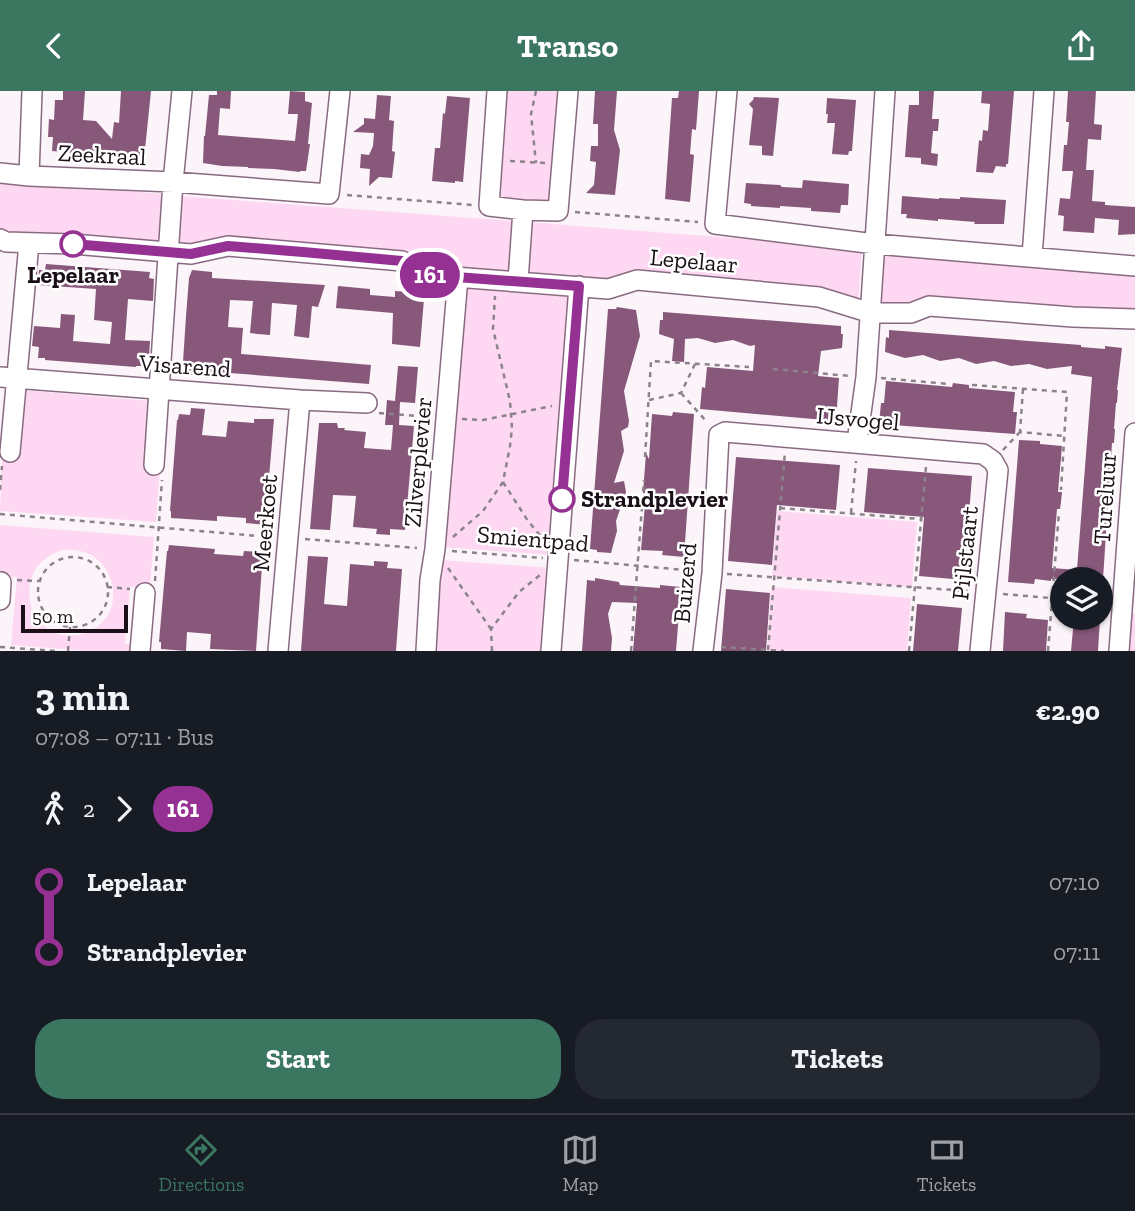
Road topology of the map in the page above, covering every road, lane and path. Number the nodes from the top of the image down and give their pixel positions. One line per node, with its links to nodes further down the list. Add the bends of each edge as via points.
1 (32, 91): 14 (street, Zeekraal)
2 (182, 91): 15 (street, Zeekraal)
3 (340, 91): 16 (street)
4 (497, 91): 10 (street)
5 (536, 91): 11 (path, via 531,114)
6 (568, 91): 12 (street)
7 (727, 91): 20 (street)
8 (885, 91): 23 (street)
9 (1044, 91): 25 (street)
10 (492, 157): 11 (path); 17 (street)
11 (536, 163): 12 (path)
12 (562, 165): 19 (street)
13 (0, 173): 14 (street)
14 (29, 176): 15 (street, Zeekraal)
15 (173, 182): 16 (street, Zeekraal); 24 (street, Zeekraal)
16 (330, 194): 17 (path)
17 (489, 207): 18 (street)
18 (523, 210): 19 (street); 29 (street)
19 (558, 211): 20 (path)
20 (715, 224): 23 (street)
21 (0, 239): 22 (street, Lepelaar)
22 (29, 243): 24 (street, Lepelaar); 35 (street)
23 (876, 244): 25 (street); 31 (street)
24 (169, 252): 27 (street, Lepelaar, via 191,254 228,246 402,261 429,275); 37 (street, Zeekraal)
25 (1032, 257): 26 (street)
26 (1135, 266)
27 (458, 277): 28 (street, Lepelaar); 45 (street, Zilverplevier)
28 (496, 279): 29 (street, Lepelaar); 44 (path, via 495,342)
29 (518, 281): 30 (street, Lepelaar)
30 (579, 286): 31 (street, Lepelaar, via 608,289 637,280 819,297); 43 (street)
31 (871, 313): 32 (street, Lepelaar, via 911,313 929,306); 51 (street)
32 (1135, 319)
33 (695, 364): 34 (path); 39 (path); 41 (path, via 651,361)
34 (748, 367)
35 (9, 378): 37 (street, Visarend); 53 (street)
36 (972, 385): 38 (path)
37 (159, 389): 40 (street, Visarend); 56 (street, Zeekraal)
38 (1023, 389): 46 (path); 49 (path, via 1067,392)
39 (681, 393): 41 (path); 48 (path)
40 (300, 400): 42 (street, Visarend); 66 (street, Meerkoet)
41 (649, 400): 54 (path)
42 (367, 403): 45 (path, via 368,412)
43 (569, 405): 44 (path); 68 (street)
44 (511, 414): 45 (path, via 483,420); 58 (path)
45 (446, 419): 67 (street, Zilverplevier)
46 (1020, 432): 49 (path); 55 (path)
47 (1135, 433): 97 (street, Tureluur)
48 (719, 435): 50 (street, IJsvogel); 71 (street, Buizerd)
49 (1064, 436): 59 (path)
50 (786, 438): 51 (street, IJsvogel); 60 (path)
51 (858, 442): 52 (street, IJsvogel); 62 (path)
52 (927, 450): 55 (street, IJsvogel, via 983,454); 64 (path)
53 (10, 452)
54 (645, 457)
55 (993, 461): 77 (street, Pijlstaart, via 998,470)
56 (158, 470): 65 (path)
57 (644, 480): 69 (path)
58 (503, 482): 67 (path, via 483,511); 68 (path)
59 (1061, 490)
60 (780, 508): 62 (path); 72 (path)
61 (1059, 512): 70 (path)
62 (851, 513): 64 (path)
63 (0, 514): 65 (path, Smientpad)
64 (921, 519): 75 (path)
65 (159, 527): 66 (path, Smientpad)
66 (288, 538): 67 (path, Smientpad); 88 (street, Meerkoet)
67 (435, 549): 68 (path, Smientpad); 80 (path); 89 (street, Zilverplevier)
68 (557, 559): 69 (path, Smientpad); 80 (path, via 519,591); 91 (street)
69 (638, 566): 71 (path, Smientpad); 92 (path)
70 (1055, 567)
71 (712, 573): 72 (path, Smientpad); 83 (street, Buizerd)
72 (774, 577): 75 (path, Smientpad); 84 (path)
73 (40, 582): 74 (path); 79 (path, via 43,610 53,621); 79 (path, via 50,566 64,559 81,558 101,572 107,588 101,613 87,624)
74 (5, 587)
75 (915, 588): 77 (path, Smientpad); 94 (path)
76 (145, 593): 87 (street)
77 (986, 593): 78 (path, Smientpad); 95 (street, Pijlstaart)
78 (1050, 598)
79 (70, 627): 86 (path)
80 (491, 629): 90 (path)
81 (1050, 630): 96 (path)
82 (0, 647): 85 (path)
83 (703, 648): 84 (path)
84 (768, 650): 93 (path)
85 (56, 651)
86 (68, 651)
87 (139, 651)
88 (278, 651)
89 (426, 651)
90 (492, 651)
91 (551, 651)
92 (631, 651)
93 (784, 651)
94 (909, 651)
95 (980, 651)
96 (1048, 651)
97 (1118, 651)

